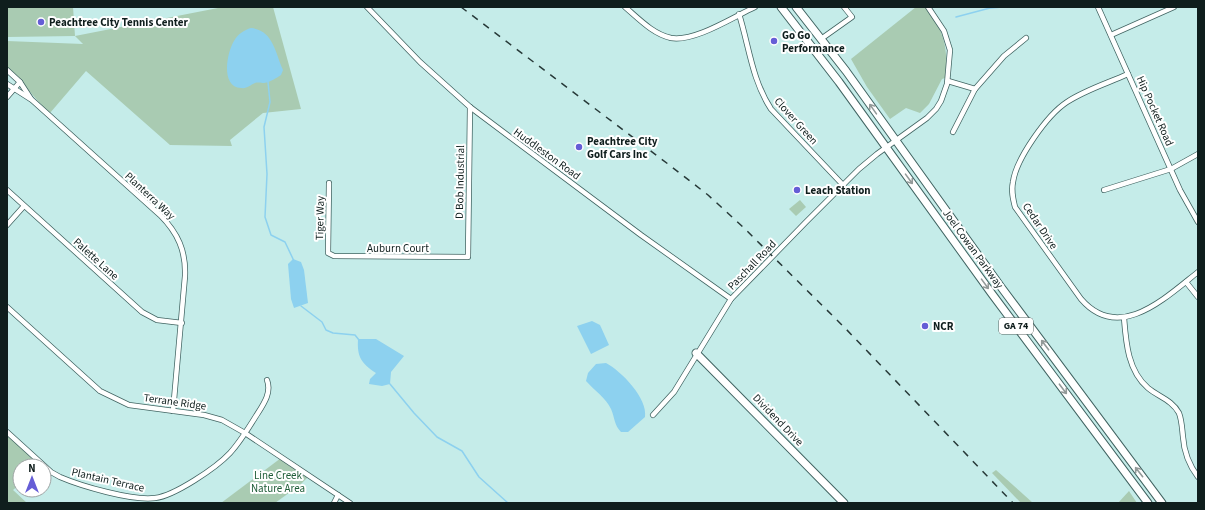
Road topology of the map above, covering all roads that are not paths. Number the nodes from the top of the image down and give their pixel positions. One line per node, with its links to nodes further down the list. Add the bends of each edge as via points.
1 (367, 7): 23 (street, Huddleston Road, via 420,62)
2 (625, 7): 10 (street, via 660,34 677,38 692,37)
3 (754, 7): 10 (street)
4 (781, 7): 26 (main road, Joel Cowan Parkway / GA 74)
5 (796, 7): 13 (main road, Joel Cowan Parkway / GA 74)
6 (844, 7): 13 (street, via 852,17)
7 (928, 7): 16 (street, Paschall Road, via 946,37 950,50)
8 (1098, 7): 11 (street, Hip Pocket Road)
9 (1174, 7): 11 (street)
10 (739, 14): 30 (street, Clover Green, via 757,82 765,100)
11 (1111, 35): 15 (street, Hip Pocket Road)
12 (1026, 38): 19 (street, via 1004,56)
13 (821, 39): 25 (main road, Joel Cowan Parkway / GA 74, one-way to 13)
14 (7, 70): 17 (street, Planterra Way)
15 (1128, 74): 28 (street, Hip Pocket Road); 43 (street, Cedar Drive, via 1067,102 1050,117 1015,173 1012,189 1019,214 1086,305 1104,316)
16 (948, 81): 19 (street); 25 (street, Paschall Road, via 941,101 933,113)
17 (20, 82): 20 (street); 22 (street, Planterra Way)
18 (7, 84): 20 (street, Planterra Way)
19 (975, 89): 24 (street)
20 (14, 90): 21 (street); 22 (street, Planterra Way)
21 (7, 97)
22 (32, 100): 44 (street, Planterra Way, via 160,215 173,230 181,245 185,265)
23 (470, 107): 37 (street, D Bob Industrial); 41 (street, Huddleston Road)
24 (953, 132)
25 (896, 141): 26 (street, Paschall Road); 57 (main road, Joel Cowan Parkway / GA 74, one-way to 25)
26 (886, 147): 30 (street, Paschall Road); 56 (main road, Joel Cowan Parkway / GA 74, one-way to 56)
27 (1198, 154): 28 (street)
28 (1171, 169): 32 (street); 34 (street, Hip Pocket Road)
29 (329, 183): 36 (street, Tiger Way)
30 (842, 185): 41 (street, Paschall Road)
31 (7, 190): 33 (street, Palette Lane)
32 (1104, 190)
33 (24, 206): 35 (street); 44 (street, Palette Lane, via 142,312 157,320)
34 (1198, 222)
35 (7, 225)
36 (328, 253): 37 (street, Auburn Court, via 334,256)
37 (468, 257)
38 (1198, 272): 39 (street, Cedar Drive)
39 (1186, 282): 40 (street); 43 (street, Cedar Drive, via 1147,310)
40 (1198, 297)
41 (731, 299): 45 (street, Paschall Road)
42 (7, 307): 47 (street, Terrane Ridge, via 100,391 130,405)
43 (1124, 318): 51 (street, via 1129,358 1136,373 1148,388 1172,404 1179,413 1185,450)
44 (182, 322): 47 (street, Planterra Way)
45 (696, 353): 48 (street, Paschall Road, via 674,392); 55 (main road, Dividend Drive)
46 (267, 380): 50 (street, Plantain Terrace, via 270,388 266,400)
47 (173, 411): 50 (street, Terrane Ridge, via 213,417)
48 (653, 414)
49 (7, 432): 50 (street, Plantain Terrace, via 51,472 60,477 148,499 168,495 186,486 230,454)
50 (245, 433): 52 (street, Terrane Ridge)
51 (1198, 477)
52 (338, 495): 53 (street); 54 (street, Terrane Ridge)
53 (334, 503)
54 (350, 503)
55 (844, 503)
56 (1148, 503)
57 (1162, 503)

